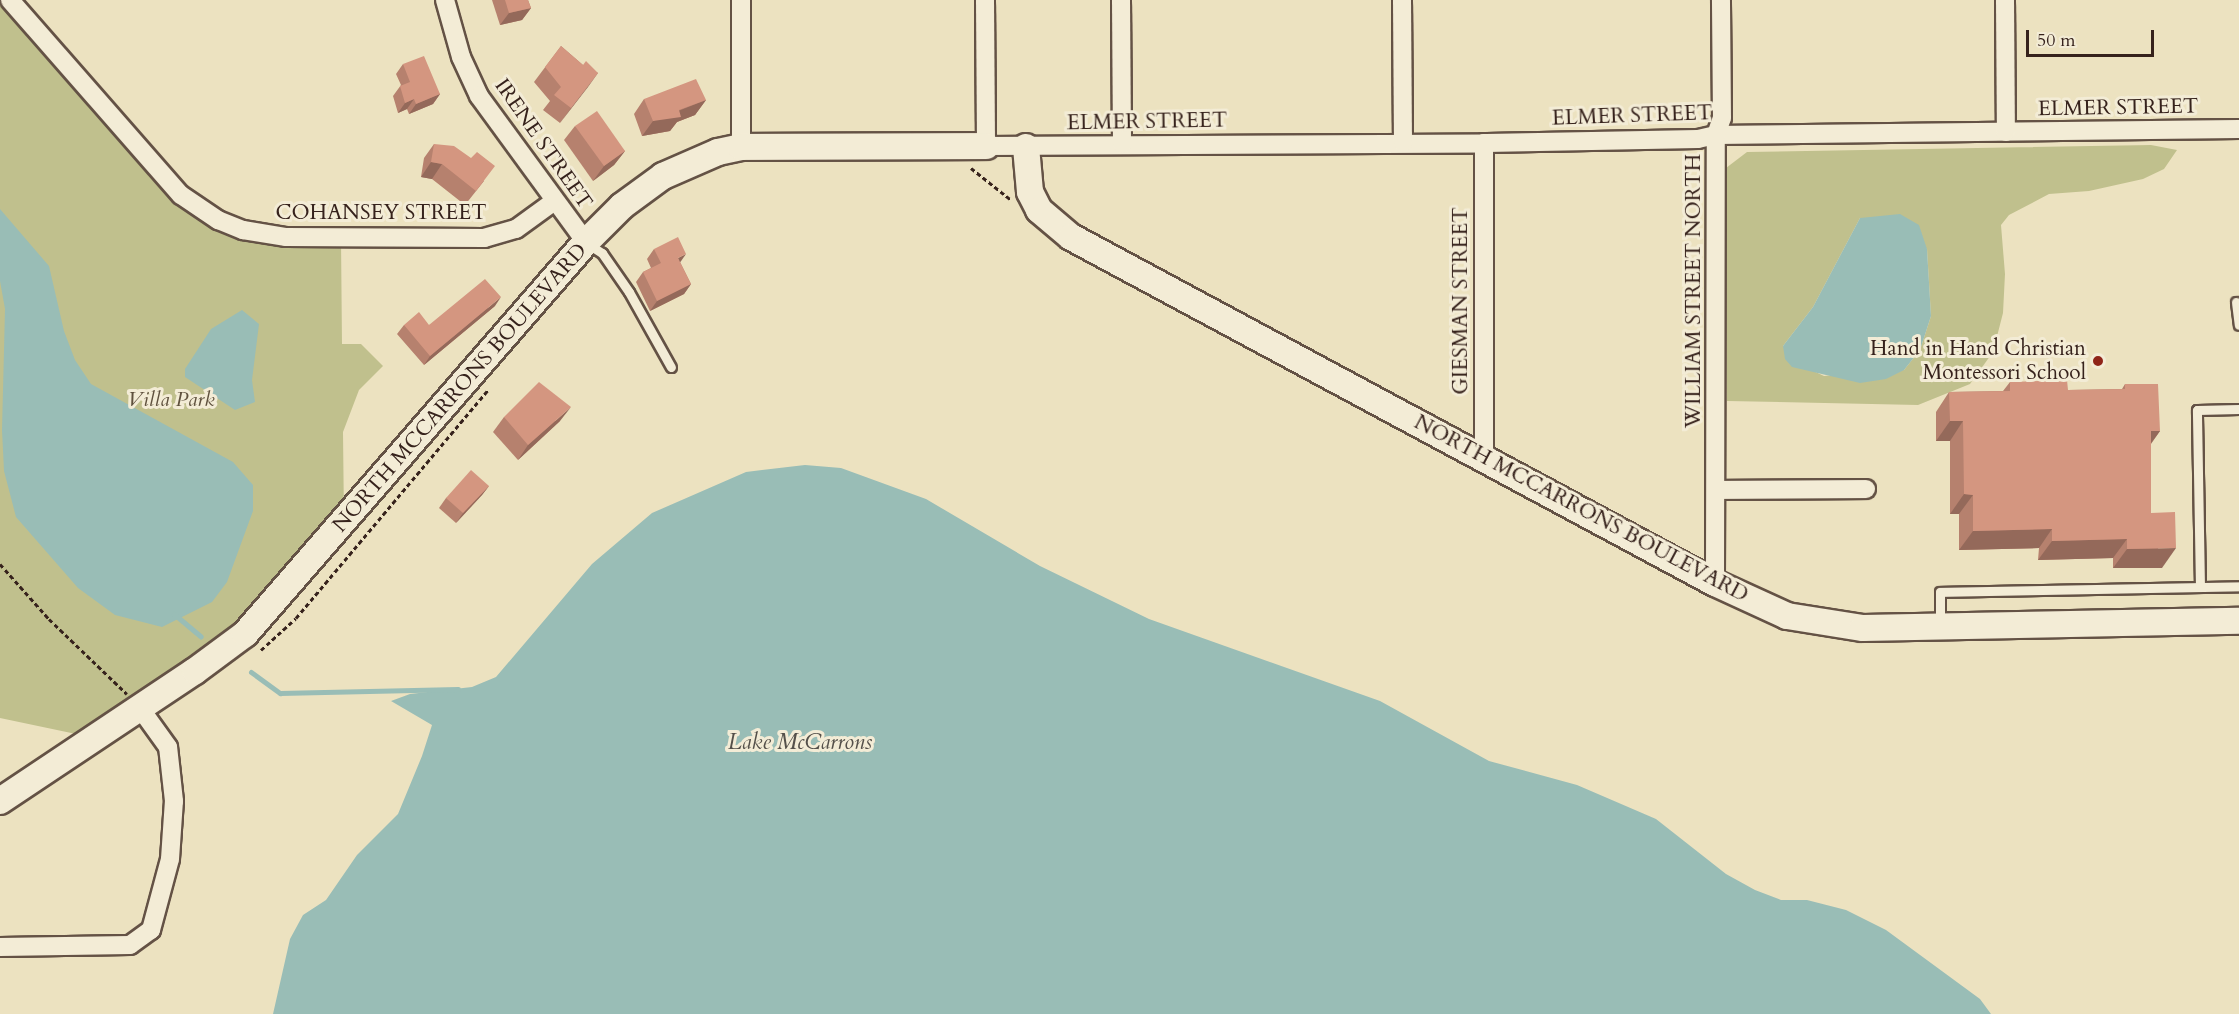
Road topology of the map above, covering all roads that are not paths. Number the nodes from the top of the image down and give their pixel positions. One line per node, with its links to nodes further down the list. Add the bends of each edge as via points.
1 (10, 0): 18 (street, COHANSEY STREET, via 174,188 226,223 265,236 484,238 516,229)
2 (445, 0): 18 (street, IRENE STREET, via 461,57 479,96)
3 (741, 0): 16 (street)
4 (985, 0): 15 (street)
5 (1121, 0): 14 (street)
6 (1402, 0): 12 (street)
7 (1721, 0): 11 (street, WILLIAM STREET NORTH, via 1722,118)
8 (2005, 0): 10 (street)
9 (2239, 129): 10 (street, ELMER STREET)
10 (2006, 132): 11 (street, ELMER STREET)
11 (1716, 135): 13 (street, ELMER STREET); 26 (street, WILLIAM STREET NORTH)
12 (1403, 143): 13 (street, ELMER STREET); 14 (street, ELMER STREET)
13 (1484, 143): 24 (street, GIESMAN STREET)
14 (1122, 144): 17 (street, ELMER STREET)
15 (986, 146): 16 (street, NORTH MCCARRONS BOULEVARD); 17 (street, ELMER STREET)
16 (741, 147): 19 (street, NORTH MCCARRONS BOULEVARD, via 717,152 663,176 622,206)
17 (1026, 147): 24 (street, NORTH MCCARRONS BOULEVARD, via 1030,192 1039,210 1071,237)
18 (553, 202): 19 (street, IRENE STREET)
19 (586, 242): 22 (lane, via 602,253 623,282); 32 (street, NORTH MCCARRONS BOULEVARD, via 245,634)
20 (2236, 302): 21 (lane)
21 (2239, 325)
22 (671, 367)
23 (2239, 409): 29 (lane, via 2197,410)
24 (1484, 458): 27 (street, NORTH MCCARRONS BOULEVARD)
25 (1866, 489): 26 (street)
26 (1717, 490): 27 (street, WILLIAM STREET NORTH)
27 (1715, 583): 31 (street, NORTH MCCARRONS BOULEVARD, via 1787,616 1863,628)
28 (2239, 586): 29 (lane)
29 (2200, 587): 31 (lane, via 1940,592)
30 (2239, 621): 31 (street, NORTH MCCARRONS BOULEVARD)
31 (1940, 627)
32 (140, 708): 33 (street, NORTH MCCARRONS BOULEVARD); 34 (street, via 168,747 174,801 170,859 151,930 130,945)
33 (0, 801)
34 (0, 947)

